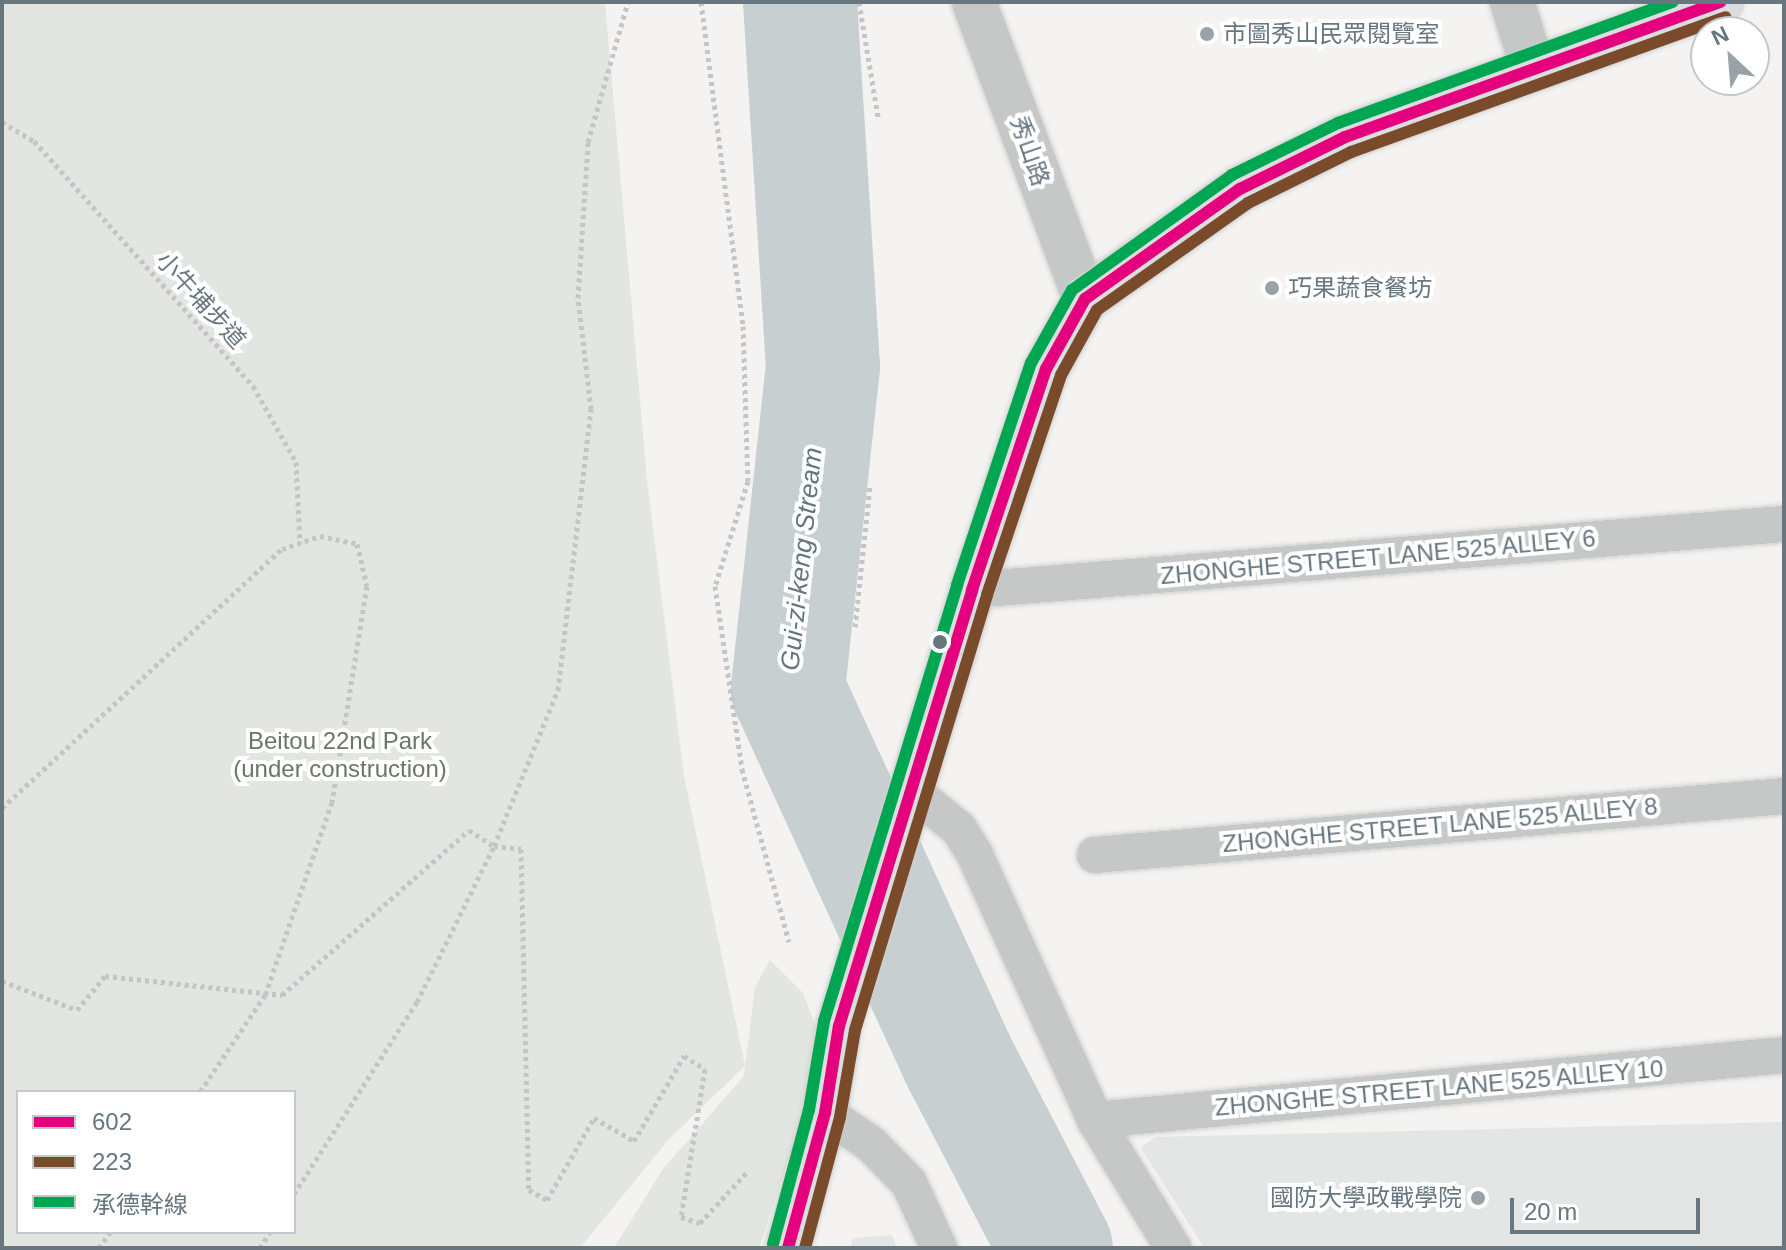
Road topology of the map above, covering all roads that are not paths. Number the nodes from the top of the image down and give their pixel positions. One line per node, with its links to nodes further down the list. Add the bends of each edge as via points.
1 (974, 2): 5 (street, 秀山路)
2 (1512, 2): 4 (street)
3 (1720, 2): 4 (street)
4 (1532, 65): 5 (street, via 1345,137 1240,189)
5 (1085, 299): 7 (street, via 1046,369)
6 (1784, 524): 7 (lane, ZHONGHE STREET LANE 525 ALLEY 6)
7 (972, 590): 9 (street)
8 (1784, 796): 10 (lane, ZHONGHE STREET LANE 525 ALLEY 8)
9 (907, 807): 12 (street, via 851,986); 13 (lane, via 959,829 975,855)
10 (1095, 855)
11 (1784, 1055): 13 (lane, ZHONGHE STREET LANE 525 ALLEY 10)
12 (825, 1113): 14 (street); 15 (lane, via 871,1144 909,1183)
13 (1095, 1120): 16 (lane)
14 (788, 1248)
15 (939, 1248)
16 (1173, 1248)

